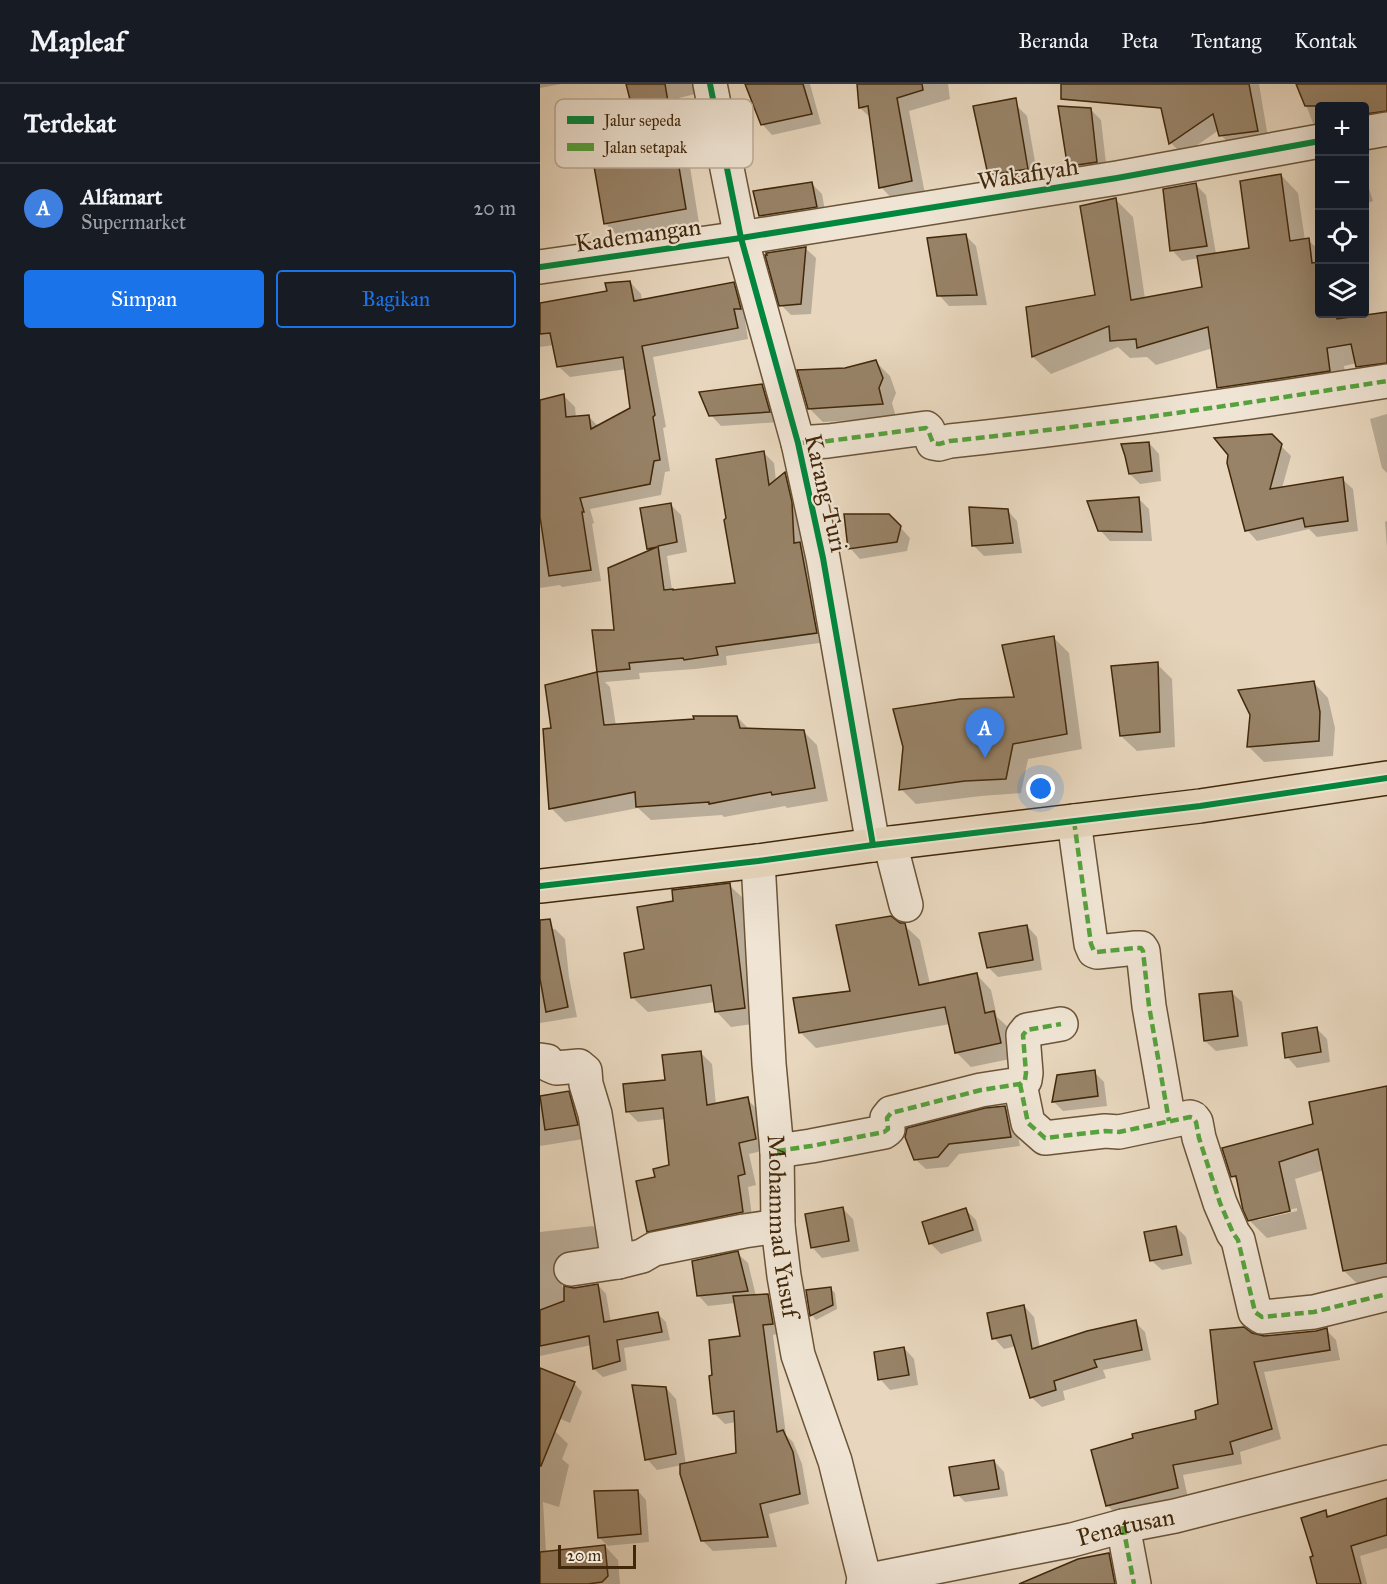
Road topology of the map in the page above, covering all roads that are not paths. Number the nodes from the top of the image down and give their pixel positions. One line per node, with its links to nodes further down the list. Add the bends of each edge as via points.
1 (710, 84): 2 (street, Karang Turi)
2 (713, 99)
3 (1387, 129): 4 (street)
4 (1369, 132)
5 (1315, 142): 7 (street, Wakafiyah)
6 (727, 168): 7 (street, Karang Turi)
7 (741, 238): 8 (street, Kademangan); 10 (street, Karang Turi)
8 (540, 267)
9 (1387, 381): 10 (street, via 939,444 933,443 926,428)
10 (798, 443): 13 (street, Karang Turi)
11 (1387, 778): 12 (main road)
12 (1074, 821): 13 (main road); 20 (street, via 1094,951 1143,951)
13 (882, 844): 14 (main road); 16 (street, Karang Turi)
14 (758, 861): 15 (main road); 21 (street, Mohammad Yusuf)
15 (540, 886)
16 (906, 905)
17 (1060, 1023): 19 (street, via 1027,1030 1023,1035 1026,1074)
18 (540, 1060): 23 (street, via 556,1068 579,1066 585,1071)
19 (1020, 1084): 20 (street, via 1028,1123 1045,1138 1119,1132); 21 (street, via 891,1113 884,1132)
20 (1169, 1120): 25 (street, via 1190,1117 1196,1122 1218,1197 1238,1240 1255,1312 1262,1317 1314,1312)
21 (777, 1151): 22 (street, Mohammad Yusuf)
22 (778, 1226): 23 (street, via 648,1251); 28 (street, Mohammad Yusuf, via 798,1355)
23 (618, 1262): 24 (street)
24 (572, 1269)
25 (1387, 1294)
26 (1387, 1462): 27 (street, Penatusan)
27 (1123, 1526): 28 (street, Penatusan); 29 (street)
28 (876, 1582)
29 (1134, 1584)

